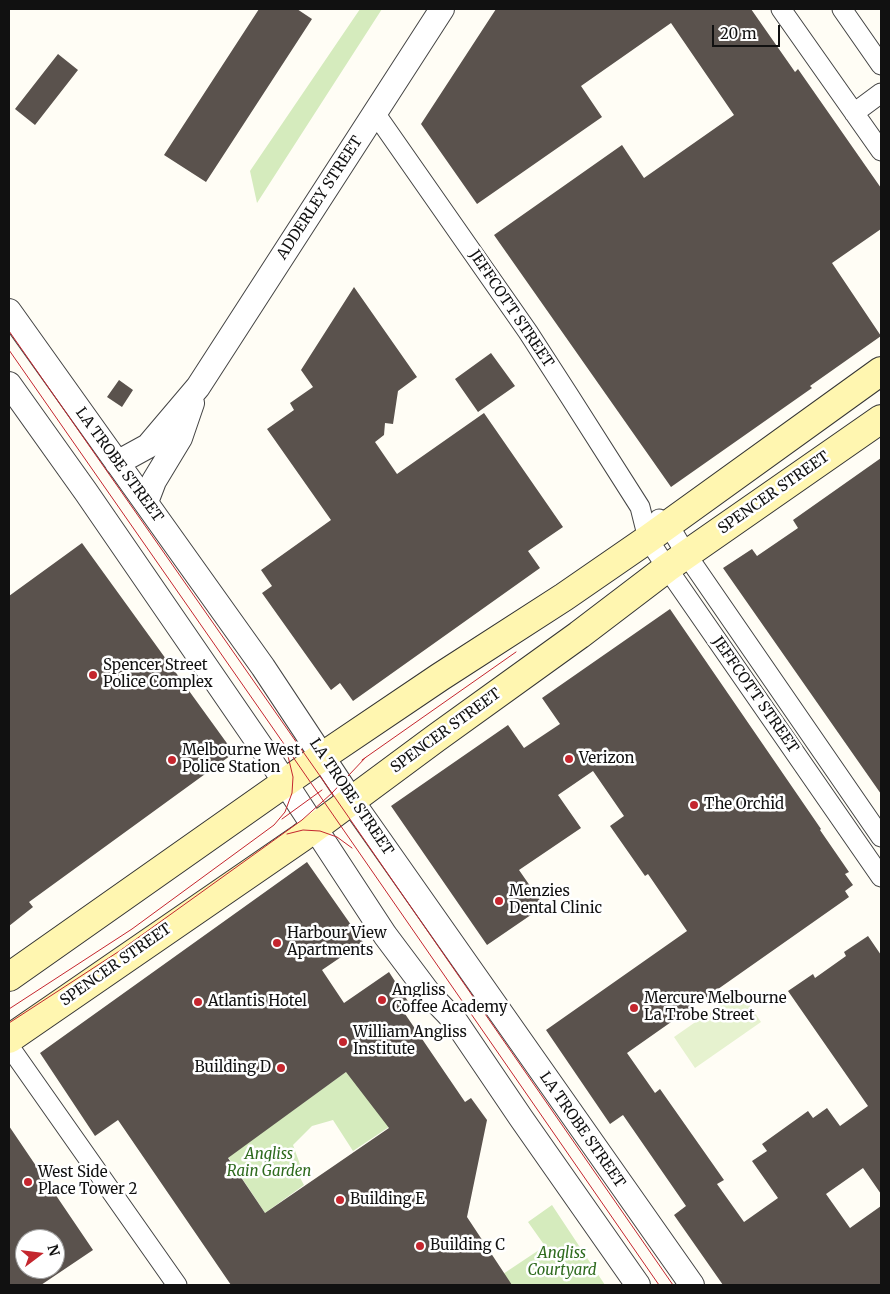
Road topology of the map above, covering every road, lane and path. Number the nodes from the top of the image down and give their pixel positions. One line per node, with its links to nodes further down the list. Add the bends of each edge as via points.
1 (442, 9): 6 (street, ADDERLEY STREET)
2 (781, 9): 7 (street)
3 (842, 9): 4 (street)
4 (881, 65)
5 (881, 93): 7 (street)
6 (375, 113): 12 (street, ADDERLEY STREET); 16 (street, JEFFCOTT STREET, via 528,332)
7 (854, 113): 8 (street)
8 (881, 151)
9 (9, 311): 14 (street, LA TROBE STREET)
10 (881, 371): 16 (main road)
11 (9, 384): 19 (street)
12 (198, 387): 14 (street, ADDERLEY STREET, via 148,446); 15 (street, ADDERLEY STREET, via 180,438 154,481)
13 (881, 419): 17 (main road, SPENCER STREET)
14 (114, 459): 15 (street, LA TROBE STREET)
15 (146, 502): 18 (street, LA TROBE STREET)
16 (658, 532): 17 (street, JEFFCOTT STREET); 18 (main road)
17 (676, 561): 20 (main road, SPENCER STREET, via 579,636); 22 (street, JEFFCOTT STREET); 23 (street, JEFFCOTT STREET)
18 (323, 756): 19 (main road); 20 (street, LA TROBE STREET)
19 (284, 782): 21 (street); 24 (main road)
20 (351, 800): 21 (main road, SPENCER STREET); 29 (street, LA TROBE STREET)
21 (314, 827): 25 (main road, SPENCER STREET); 28 (street, via 386,935 430,995 456,1022)
22 (881, 837)
23 (881, 877)
24 (9, 977)
25 (9, 1039)
26 (9, 1046): 27 (street)
27 (177, 1285)
28 (638, 1285)
29 (692, 1285)

